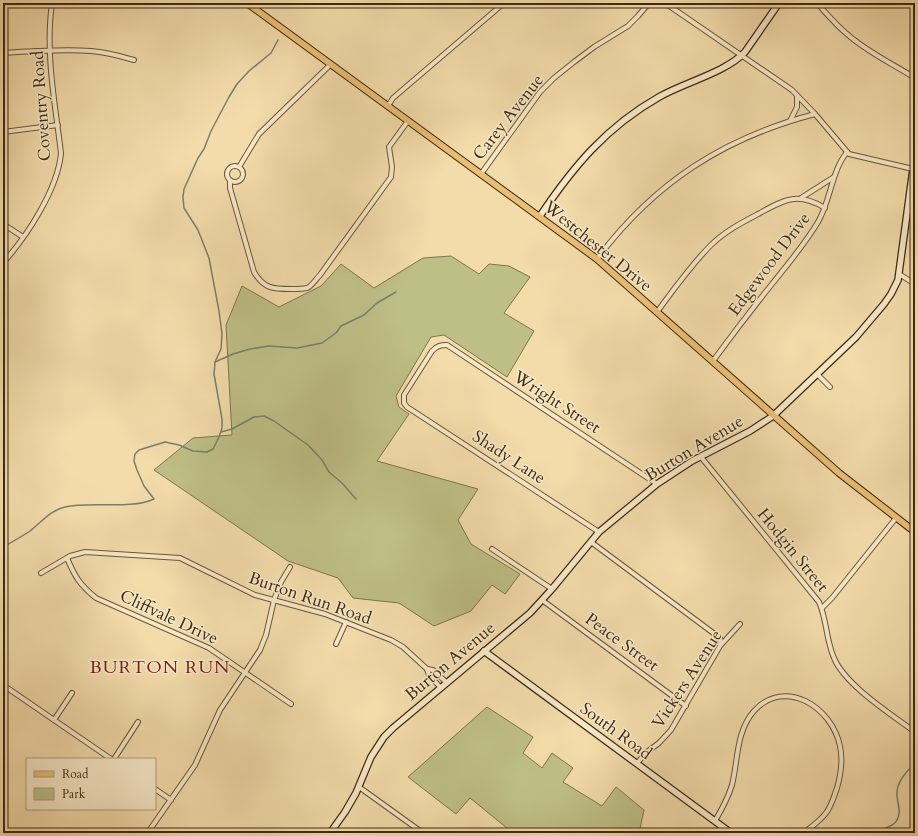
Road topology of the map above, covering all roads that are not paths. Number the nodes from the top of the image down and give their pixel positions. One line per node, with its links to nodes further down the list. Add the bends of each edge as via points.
1 (52, 3): 8 (street, Coventry Road)
2 (247, 3): 12 (main road, Westchester Drive)
3 (504, 3): 15 (street, via 393,98)
4 (649, 3): 25 (street, Carey Avenue, via 628,26 594,47 540,92)
5 (665, 3): 10 (street)
6 (779, 3): 10 (street)
7 (817, 3): 13 (street, via 848,35)
8 (50, 51): 9 (street); 11 (street, via 92,51); 19 (street, Coventry Road)
9 (3, 53)
10 (741, 56): 14 (street); 30 (street, via 631,114 589,152 561,184)
11 (134, 60)
12 (331, 64): 15 (main road, Westchester Drive); 23 (street, via 259,134)
13 (915, 78)
14 (797, 96): 16 (street); 18 (street, via 797,107)
15 (388, 106): 17 (main road, Westchester Drive)
16 (815, 114): 18 (street); 21 (street)
17 (408, 120): 25 (main road, Westchester Drive); 27 (street, via 389,147 391,177 320,275 307,288 273,288 259,280 254,272 233,201)
18 (790, 121): 33 (street, via 727,146 685,172 635,214)
19 (58, 125): 20 (street); 32 (street, Coventry Road, via 61,152 57,175)
20 (3, 132)
21 (847, 152): 24 (street); 26 (street, Edgewood Drive)
22 (915, 161): 24 (street, Burton Avenue)
23 (239, 167): 27 (street, via 232,167 228,171); 27 (street, via 243,174 242,179 238,182)
24 (913, 169): 35 (street, Burton Avenue)
25 (481, 174): 30 (main road, Westchester Drive)
26 (834, 177): 28 (street); 29 (street, Edgewood Drive)
27 (230, 181)
28 (801, 198): 29 (street); 37 (street, via 780,203 724,234 695,262)
29 (825, 208): 38 (street, Edgewood Drive, via 796,253)
30 (540, 216): 33 (main road, Westchester Drive)
31 (3, 224): 32 (street)
32 (23, 238): 34 (street, Coventry Road)
33 (597, 259): 37 (main road, Westchester Drive)
34 (3, 263)
35 (899, 274): 36 (street); 39 (street, Burton Avenue, via 884,304 856,337)
36 (915, 284)
37 (657, 312): 38 (main road, Westchester Drive)
38 (712, 361): 42 (main road, Westchester Drive)
39 (817, 374): 40 (street); 42 (street, Burton Avenue)
40 (830, 387)
41 (404, 403): 44 (street, Wright Street, via 404,395 432,351 441,345 447,345); 46 (street, Shady Lane)
42 (773, 416): 43 (street, Burton Avenue); 45 (main road, Westchester Drive)
43 (701, 457): 44 (street, Burton Avenue); 56 (street, Hodgin Street)
44 (657, 484): 46 (street, Burton Avenue)
45 (896, 518): 47 (main road, Westchester Drive); 56 (street)
46 (599, 532): 48 (street, Burton Avenue)
47 (915, 532)
48 (591, 542): 53 (street, Burton Avenue); 60 (street, via 720,638)
49 (492, 548): 53 (street)
50 (67, 558): 52 (street, Burton Run Road); 54 (street, Burton Run Road, via 85,552 180,558 255,595); 63 (street, Cliffvale Drive, via 75,576 96,598 209,648)
51 (290, 567): 54 (street)
52 (41, 573)
53 (552, 589): 55 (street, Burton Avenue)
54 (274, 600): 57 (street, Burton Run Road); 63 (street, via 266,635)
55 (542, 600): 61 (street, Burton Avenue); 69 (street, Peace Street)
56 (822, 608): 72 (street, Hodgin Street, via 832,652 845,677)
57 (346, 622): 59 (street); 62 (street, Burton Run Road, via 391,640)
58 (740, 624): 60 (street, Vickers Avenue)
59 (336, 644)
60 (720, 646): 69 (street, Vickers Avenue)
61 (484, 651): 64 (street, Burton Avenue); 75 (street, South Road)
62 (427, 668): 64 (street, Burton Run Road); 66 (street, Burton Run Road, via 429,675)
63 (246, 673): 68 (street, Cliffvale Drive); 78 (street, via 220,710 195,765)
64 (446, 682): 66 (street, Burton Avenue)
65 (3, 685): 70 (street)
66 (440, 687): 76 (street, Burton Avenue, via 384,737 368,763)
67 (72, 693): 70 (street)
68 (291, 704)
69 (686, 706): 75 (street, Vickers Avenue, via 671,730)
70 (54, 720): 73 (street)
71 (138, 722): 74 (street)
72 (915, 732)
73 (111, 758)
74 (113, 758)
75 (637, 763): 79 (street, South Road)
76 (359, 787): 81 (street, Burton Avenue); 82 (street)
77 (156, 791): 78 (street)
78 (171, 800): 80 (street)
79 (714, 821): 83 (street, South Road); 84 (street, via 728,797 738,746 748,719 754,710 770,698 787,696 804,700 819,710 832,726 840,744 841,769 831,806 822,818)
80 (151, 828)
81 (330, 833)
82 (423, 833)
83 (731, 833)
84 (804, 833)

